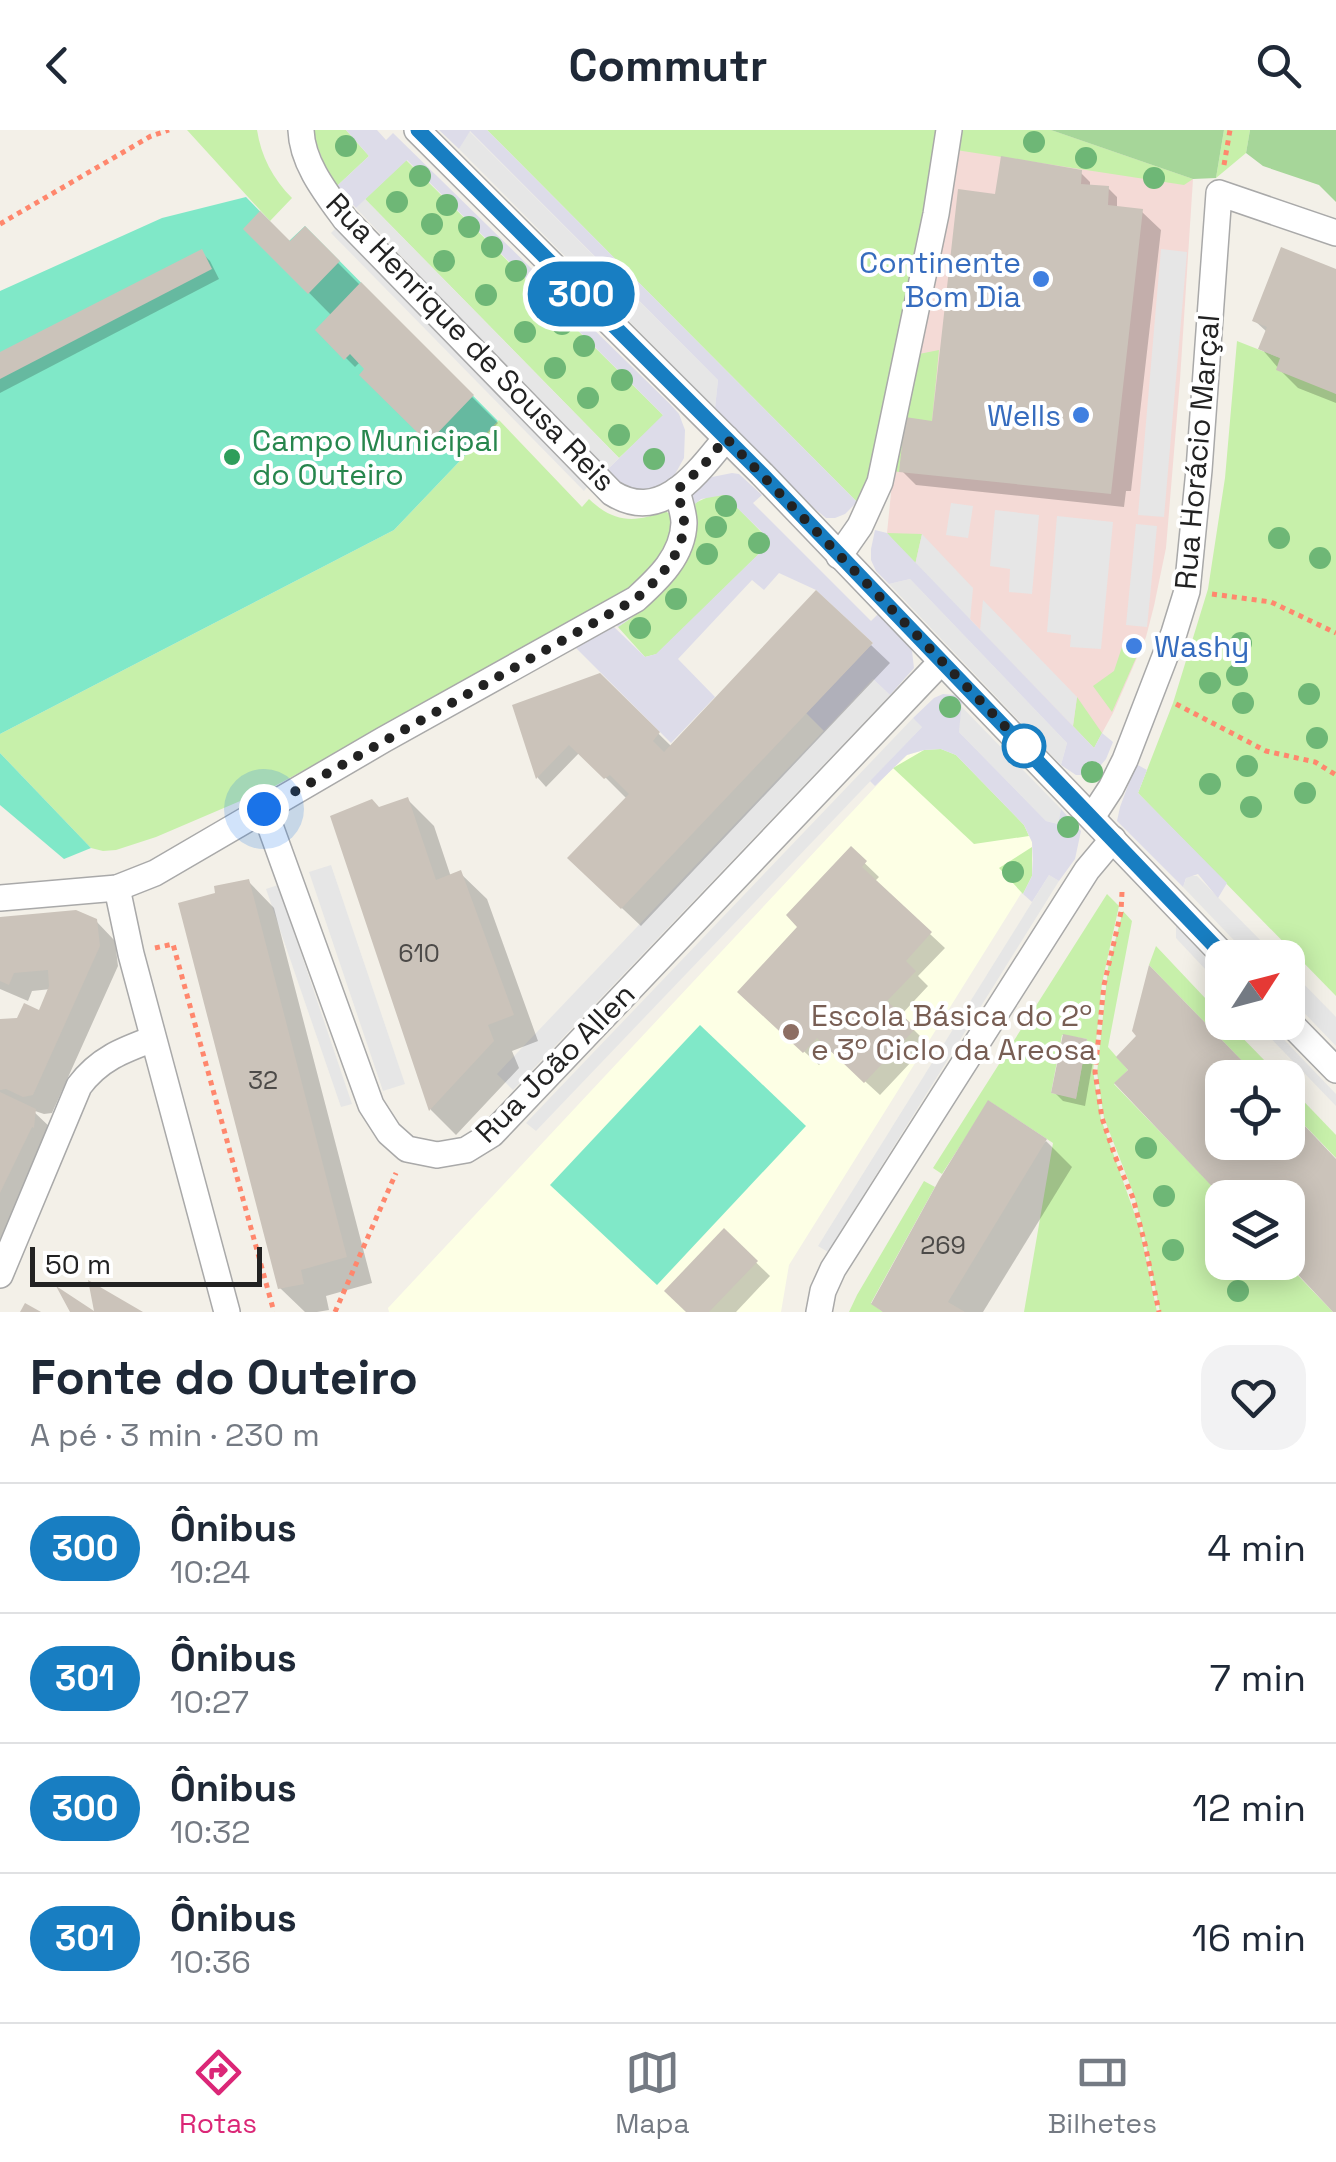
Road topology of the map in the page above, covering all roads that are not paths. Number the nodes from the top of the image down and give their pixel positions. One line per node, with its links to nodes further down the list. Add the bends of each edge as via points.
1 (301, 130): 6 (street, Rua Henrique de Sousa Reis, via 310,164 345,219 612,493 640,505)
2 (418, 130): 5 (street)
3 (949, 130): 7 (street, via 880,482)
4 (1336, 233): 10 (street, Rua Horácio Marçal, via 1219,192 1188,591 1124,760)
5 (726, 438): 6 (street); 7 (street)
6 (677, 490): 9 (street, via 684,522 676,556 636,599)
7 (839, 556): 8 (street)
8 (941, 662): 9 (street, Rua João Allen, via 492,1134 466,1150 437,1155 407,1149 371,1105); 10 (street)
9 (264, 809): 12 (street)
10 (1092, 816): 11 (street)
11 (1112, 839): 14 (street); 20 (street, via 833,1269)
12 (117, 888): 13 (street); 16 (street)
13 (0, 898)
14 (1209, 940)
15 (1305, 1038): 17 (street)
16 (153, 1039): 18 (street, via 103,1061 79,1086); 19 (street)
17 (1336, 1070)
18 (0, 1275)
19 (227, 1312)
20 (818, 1312)

